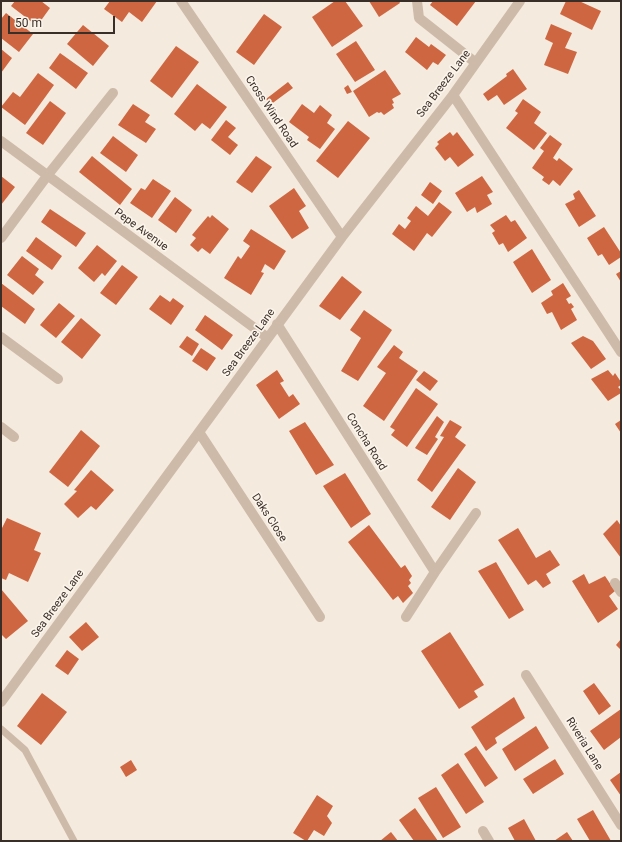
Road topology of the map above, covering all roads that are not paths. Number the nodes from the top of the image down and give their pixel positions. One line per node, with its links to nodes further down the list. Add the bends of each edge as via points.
1 (181, 1): 9 (street, Cross Wind Road)
2 (417, 1): 4 (street, via 419,18)
3 (520, 1): 4 (street, Sea Breeze Lane)
4 (476, 63): 6 (street, Sea Breeze Lane)
5 (113, 93): 8 (street)
6 (453, 95): 9 (street, Sea Breeze Lane); 14 (street)
7 (1, 141): 8 (street, Pepe Avenue)
8 (47, 176): 10 (street); 13 (street, Pepe Avenue)
9 (342, 237): 11 (street, Sea Breeze Lane)
10 (1, 238)
11 (277, 324): 13 (street, Sea Breeze Lane); 20 (street, Concha Road)
12 (1, 337): 15 (street)
13 (268, 338): 17 (street, Sea Breeze Lane)
14 (621, 352)
15 (58, 379)
16 (1, 427): 18 (street)
17 (199, 432): 23 (street, Daks Close); 26 (street, Sea Breeze Lane)
18 (14, 437)
19 (476, 513): 20 (street)
20 (435, 572): 24 (street)
21 (615, 583): 22 (street)
22 (621, 592)
23 (320, 617)
24 (406, 617)
25 (526, 675): 28 (street, Riveria Lane)
26 (1, 702)
27 (1, 729): 30 (lane, via 25,750)
28 (621, 825)
29 (483, 832): 31 (street)
30 (74, 841)
31 (489, 841)

